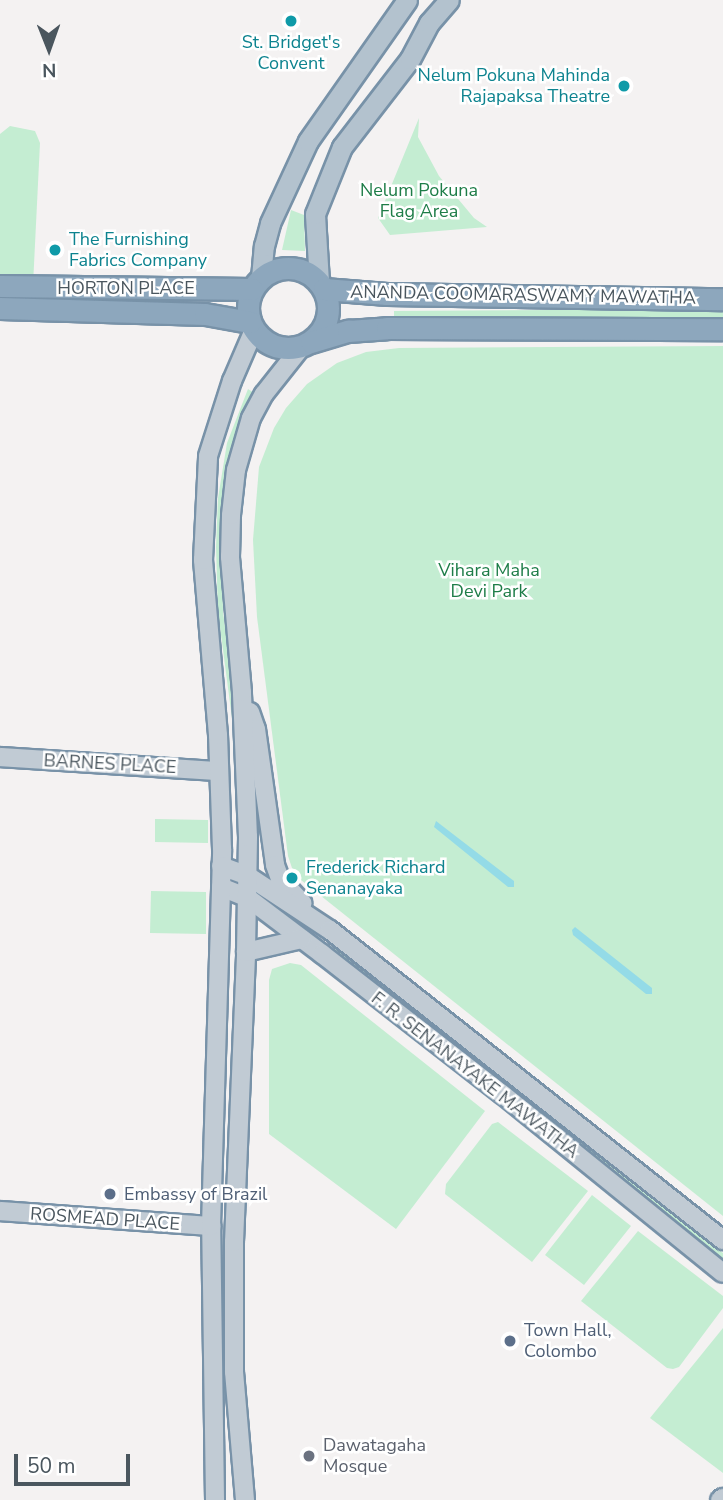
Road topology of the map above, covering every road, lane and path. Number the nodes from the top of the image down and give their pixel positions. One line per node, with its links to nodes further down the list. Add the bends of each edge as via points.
1 (407, 0): 3 (main road, via 308,141 270,223)
2 (449, 0): 5 (main road, via 342,147 315,214)
3 (257, 283): 4 (highway, HORTON PLACE); 5 (highway, via 285,268 310,274); 8 (highway, via 247,311)
4 (0, 286)
5 (322, 286): 6 (highway, ANANDA COOMARASWAMY MAWATHA, via 387,294); 10 (highway, via 329,312 326,323)
6 (723, 299)
7 (0, 308): 8 (highway, HORTON PLACE, via 205,314)
8 (252, 326): 10 (highway, via 275,346); 13 (main road, via 208,456 203,560)
9 (723, 328): 10 (highway, ANANDA COOMARASWAMY MAWATHA, via 387,328 348,331)
10 (306, 344): 11 (main road, via 264,394 251,418 236,470 230,557)
11 (242, 692): 15 (main road); 18 (main road, via 256,729 275,865 289,891)
12 (0, 757): 13 (main road, BARNES PLACE)
13 (219, 771): 14 (main road)
14 (221, 866): 15 (main road, F. R. SENANAYAKE MAWATHA); 16 (main road)
15 (248, 876): 17 (main road); 18 (main road, F. R. SENANAYAKE MAWATHA)
16 (221, 887): 17 (main road, F. R. SENANAYAKE MAWATHA); 22 (main road)
17 (248, 898): 19 (main road, F. R. SENANAYAKE MAWATHA); 20 (main road)
18 (330, 930): 23 (main road, F. R. SENANAYAKE MAWATHA)
19 (302, 939): 20 (main road); 24 (main road, F. R. SENANAYAKE MAWATHA)
20 (246, 952): 26 (main road, via 234,1242 235,1398)
21 (0, 1211): 22 (main road, ROSMEAD PLACE)
22 (211, 1226): 25 (main road)
23 (723, 1240)
24 (723, 1273)
25 (215, 1500)
26 (245, 1500)

